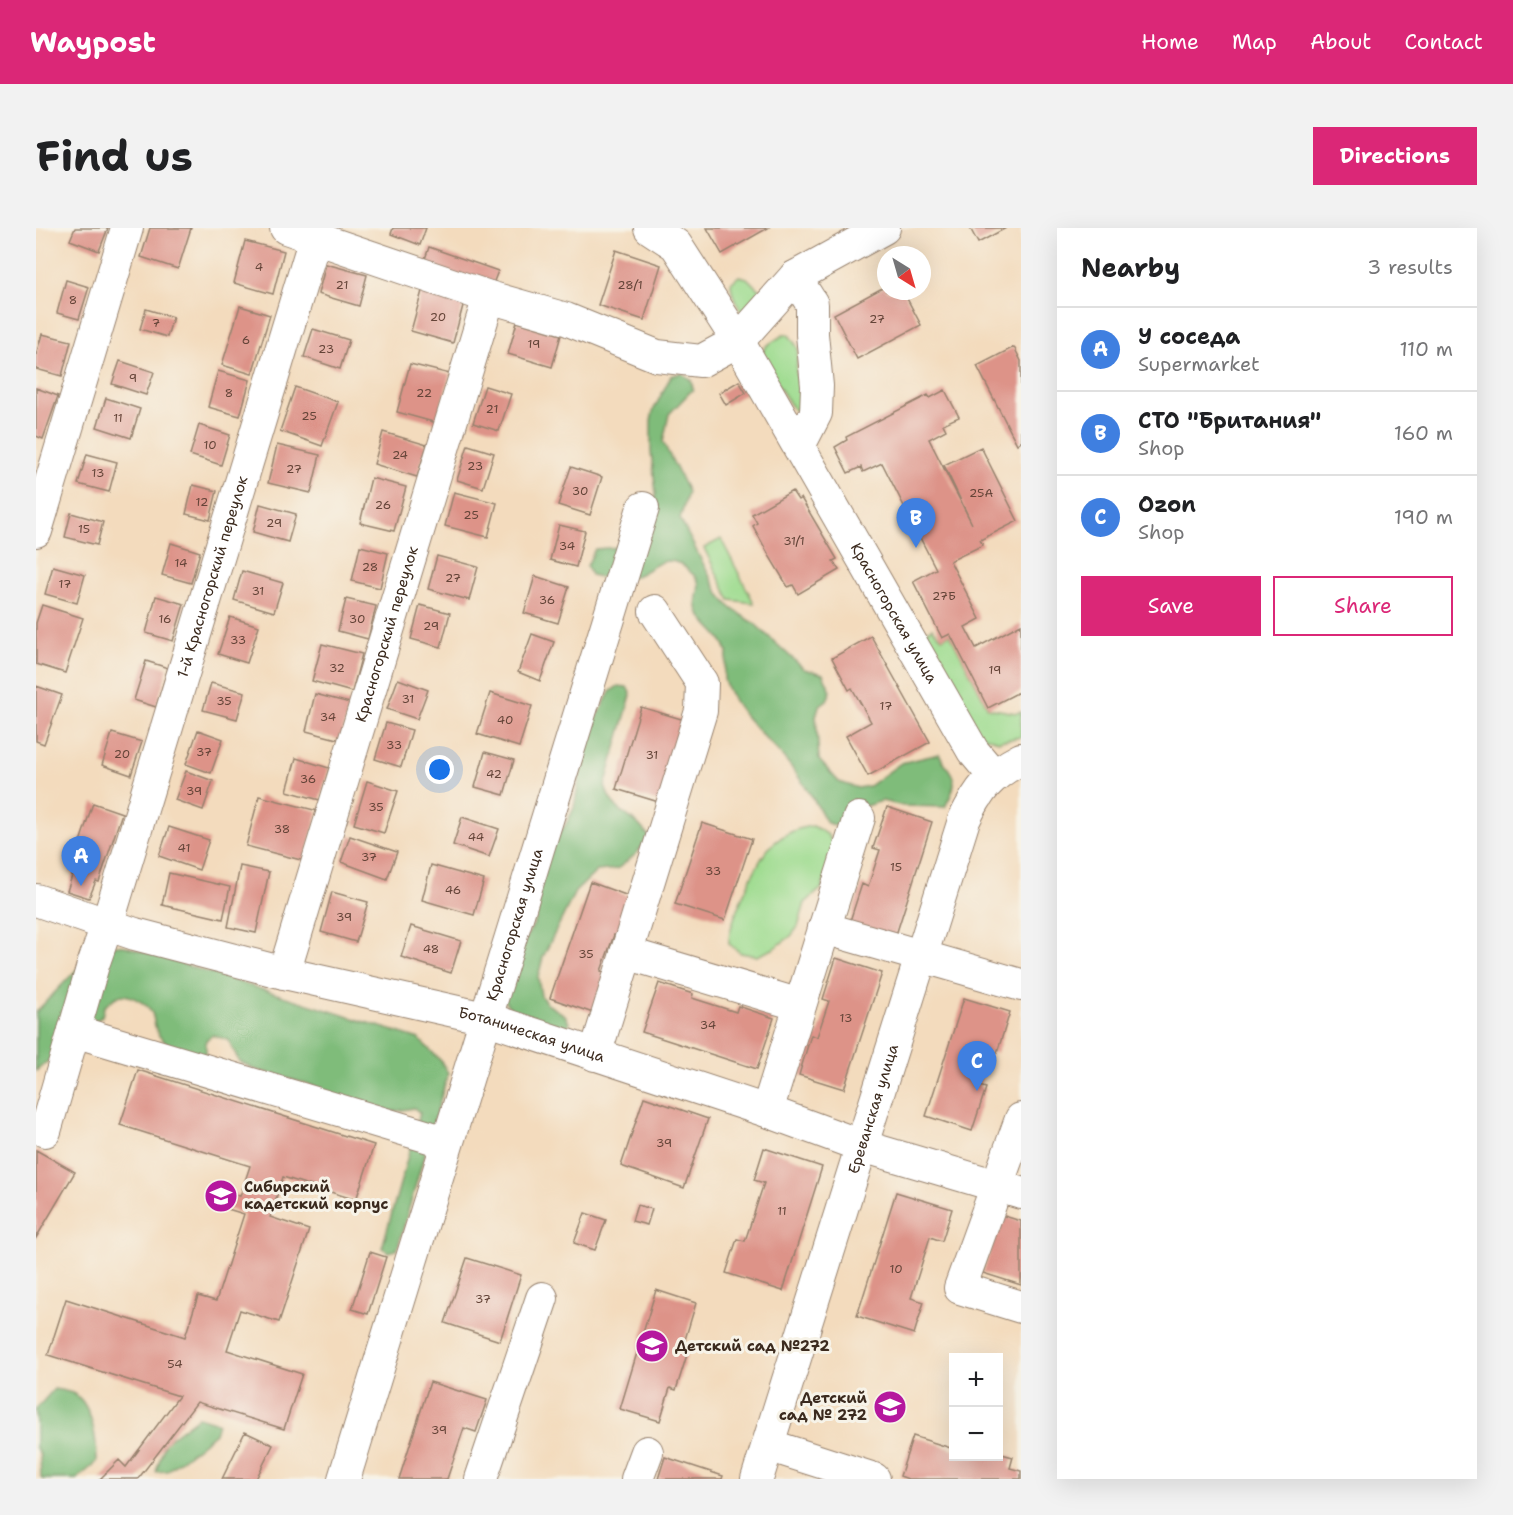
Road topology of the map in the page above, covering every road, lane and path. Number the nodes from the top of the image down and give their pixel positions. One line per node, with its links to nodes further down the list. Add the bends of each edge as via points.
1 (127, 228): 10 (street)
2 (286, 228): 5 (street)
3 (650, 228): 8 (street, Красногорская улица, via 676,245)
4 (885, 228): 6 (street)
5 (317, 233): 7 (street, via 351,249); 18 (street, 1-й Красногорский переулок)
6 (795, 277): 8 (street); 9 (street, via 812,304 817,386 816,413)
7 (489, 297): 8 (street, via 566,319 657,356 701,361); 22 (street, Красногорский переулок)
8 (738, 341): 9 (street, Красногорская улица, via 765,399)
9 (792, 444): 15 (street, Красногорская улица, via 865,548 973,751)
10 (45, 467): 12 (street)
11 (642, 508): 25 (street, Красногорская улица)
12 (36, 531)
13 (654, 611): 20 (street, via 702,682 701,711)
14 (1021, 759): 15 (street, Ереванская улица)
15 (994, 776): 21 (street, Ереванская улица, via 977,793 964,820)
16 (860, 818): 19 (street)
17 (36, 900): 18 (street, Ботаническая улица)
18 (107, 925): 22 (street, Ботаническая улица); 26 (street, 1-й Красногорский переулок)
19 (824, 928): 21 (street); 24 (street)
20 (626, 953): 24 (street); 27 (street)
21 (920, 956): 23 (street); 32 (street, Ереванская улица)
22 (284, 973): 25 (street, Ботаническая улица)
23 (1021, 985)
24 (800, 1005): 28 (street)
25 (485, 1018): 27 (street, Ботаническая улица); 31 (street, Красногорская улица)
26 (74, 1031): 30 (street, 1-й Красногорский переулок); 31 (street)
27 (595, 1055): 28 (street, Ботаническая улица)
28 (767, 1111): 32 (street, Ботаническая улица)
29 (1021, 1119): 33 (street)
30 (45, 1131)
31 (446, 1142): 37 (street, Красногорская улица)
32 (862, 1146): 33 (street, Ботаническая улица); 36 (street, Ереванская улица)
33 (1010, 1189): 35 (street, via 960,1288)
34 (542, 1298): 38 (street)
35 (1021, 1307)
36 (768, 1445): 39 (street, Ереванская улица); 40 (street)
37 (344, 1479)
38 (481, 1479)
39 (757, 1479)
40 (874, 1479)

